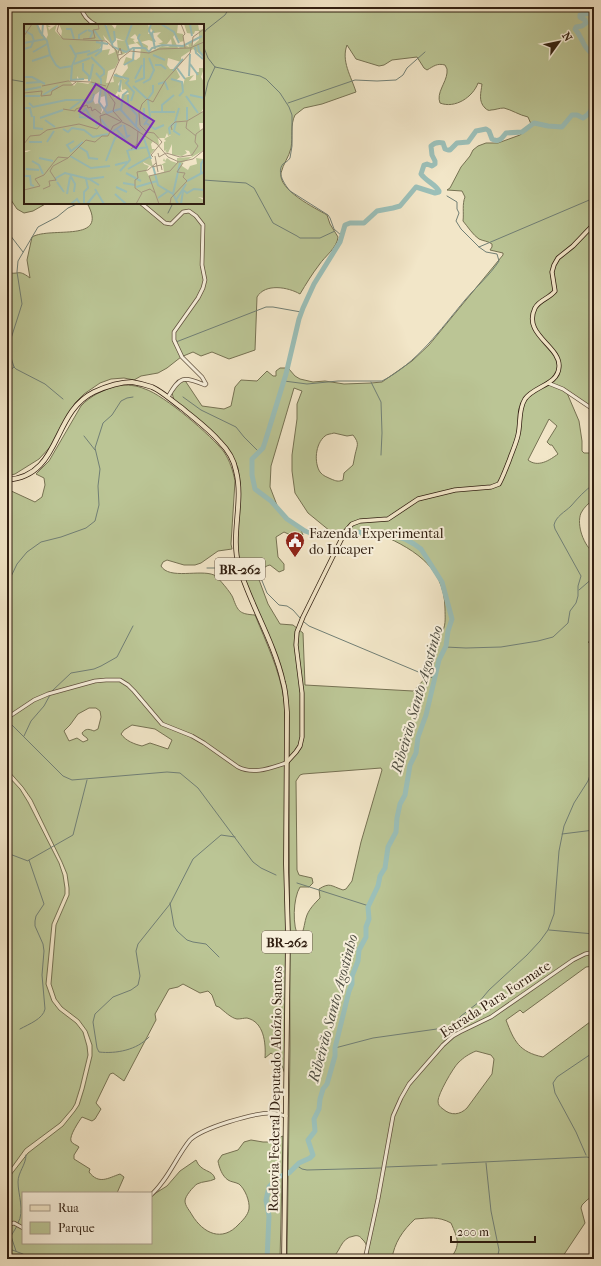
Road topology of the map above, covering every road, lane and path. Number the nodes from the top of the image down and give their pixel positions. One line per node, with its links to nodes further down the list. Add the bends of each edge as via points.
1 (81, 7): 2 (street, via 86,18)
2 (95, 24)
3 (142, 204): 6 (street, via 165,223 171,224 187,211 193,213 203,225 204,284 174,336 175,345 182,357 206,384 190,379 181,380 176,383)
4 (594, 224): 5 (main road, via 556,261 552,272 556,291 538,304 533,313 535,329 559,362 558,373)
5 (548, 383): 7 (street, via 563,389); 10 (main road, via 535,390 523,403 518,437 497,486 455,490 418,499 388,519 360,521 352,524 345,532 297,632 296,645 302,693 302,736 300,746)
6 (168, 397): 8 (highway, Rodovia Federal Deputado Aloízio Santos / BR-262, via 152,387 131,382 94,392 74,407 39,467 28,474); 10 (highway, Rodovia Federal Deputado Aloízio Santos / BR-262, via 221,442 236,471 239,491 237,555 241,572 283,682 287,712)
7 (594, 410)
8 (7, 480)
9 (7, 718): 10 (street, via 48,694 95,681 120,680 128,685 162,724 192,736 238,768 259,771)
10 (286, 763): 12 (highway, Rodovia Federal Deputado Aloízio Santos / BR-262)
11 (594, 952): 17 (street, Estrada Para Formate, via 573,960 491,1016 453,1036 409,1084 393,1116)
12 (286, 1116): 13 (street, via 272,1113 247,1116 202,1131 185,1146 160,1186); 16 (highway, Rodovia Federal Deputado Aloízio Santos / BR-262)
13 (152, 1194)
14 (7, 1225): 15 (street, via 14,1223)
15 (22, 1227)
16 (284, 1259)
17 (365, 1259)

